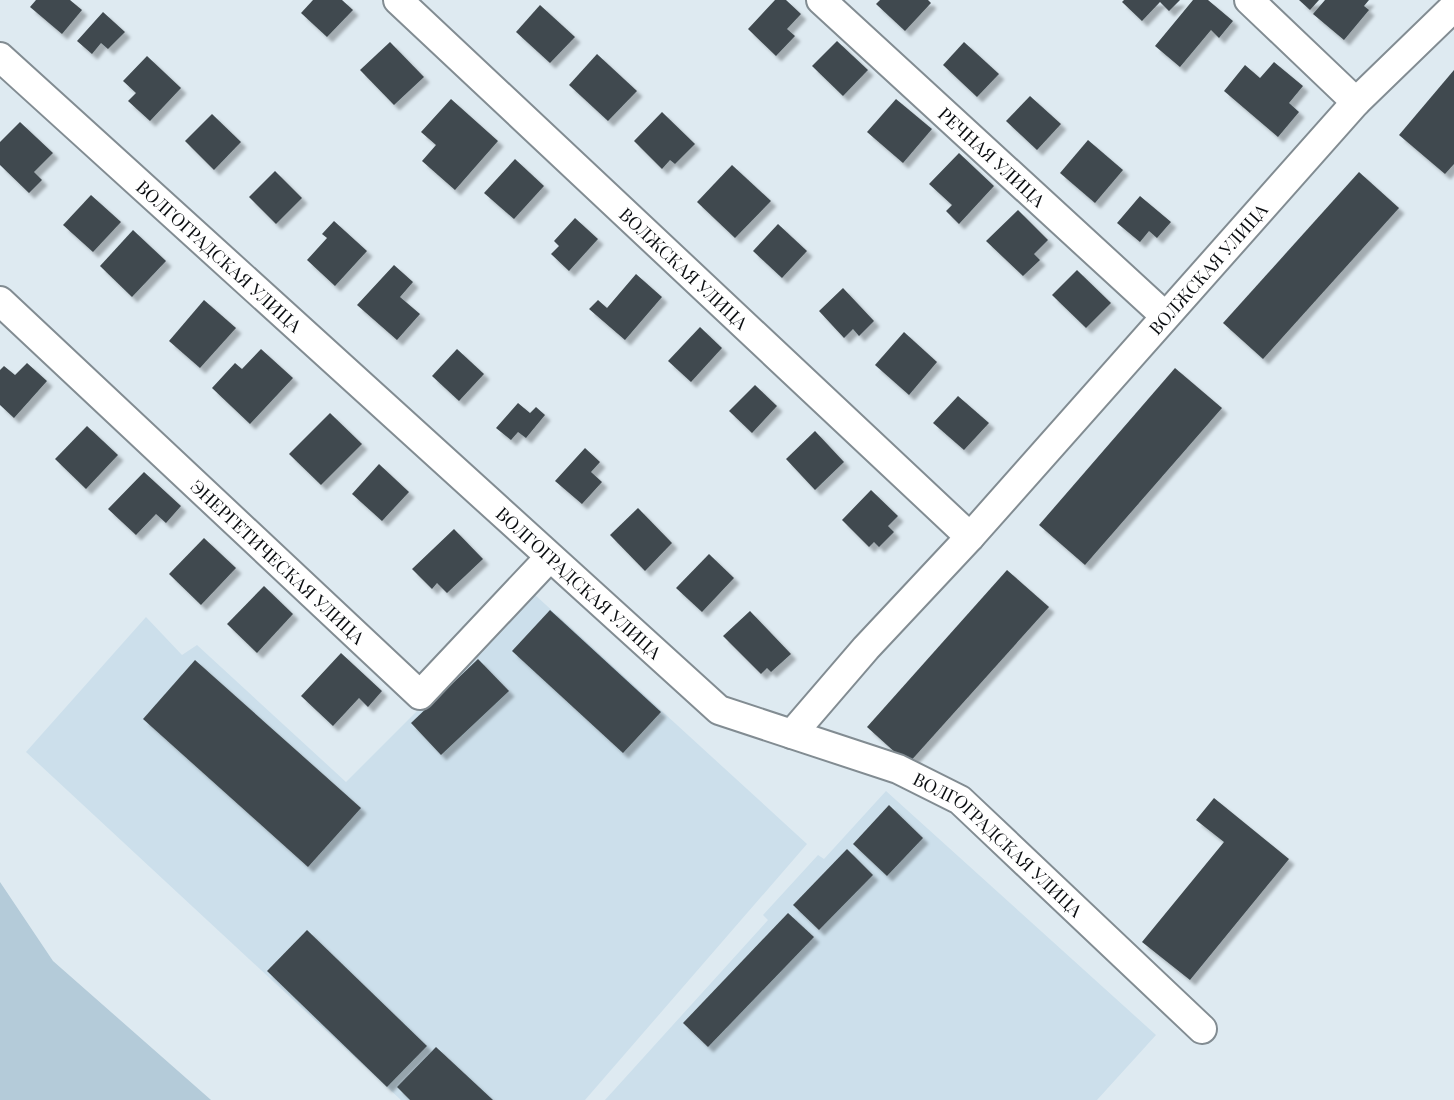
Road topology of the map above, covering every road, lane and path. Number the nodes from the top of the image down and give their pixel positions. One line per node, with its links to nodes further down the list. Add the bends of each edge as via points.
1 (398, 0): 9 (street, ВОЛЖСКАЯ УЛИЦА)
2 (821, 0): 8 (street, РЕЧНАЯ УЛИЦА)
3 (1249, 0): 6 (street)
4 (1454, 6): 6 (street, ВОЛЖСКАЯ УЛИЦА)
5 (0, 57): 10 (street, ВОЛГОГРАДСКАЯ УЛИЦА)
6 (1356, 102): 8 (street, ВОЛЖСКАЯ УЛИЦА)
7 (0, 301): 10 (street, ЭНЕРГЕТИЧЕСКАЯ УЛИЦА, via 420,694)
8 (1164, 315): 9 (street, ВОЛЖСКАЯ УЛИЦА)
9 (970, 537): 11 (street, ВОЛЖСКАЯ УЛИЦА)
10 (549, 558): 11 (street, ВОЛГОГРАДСКАЯ УЛИЦА, via 718,710)
11 (792, 734): 12 (street, ВОЛГОГРАДСКАЯ УЛИЦА, via 898,769 960,800)
12 (1202, 1029)

